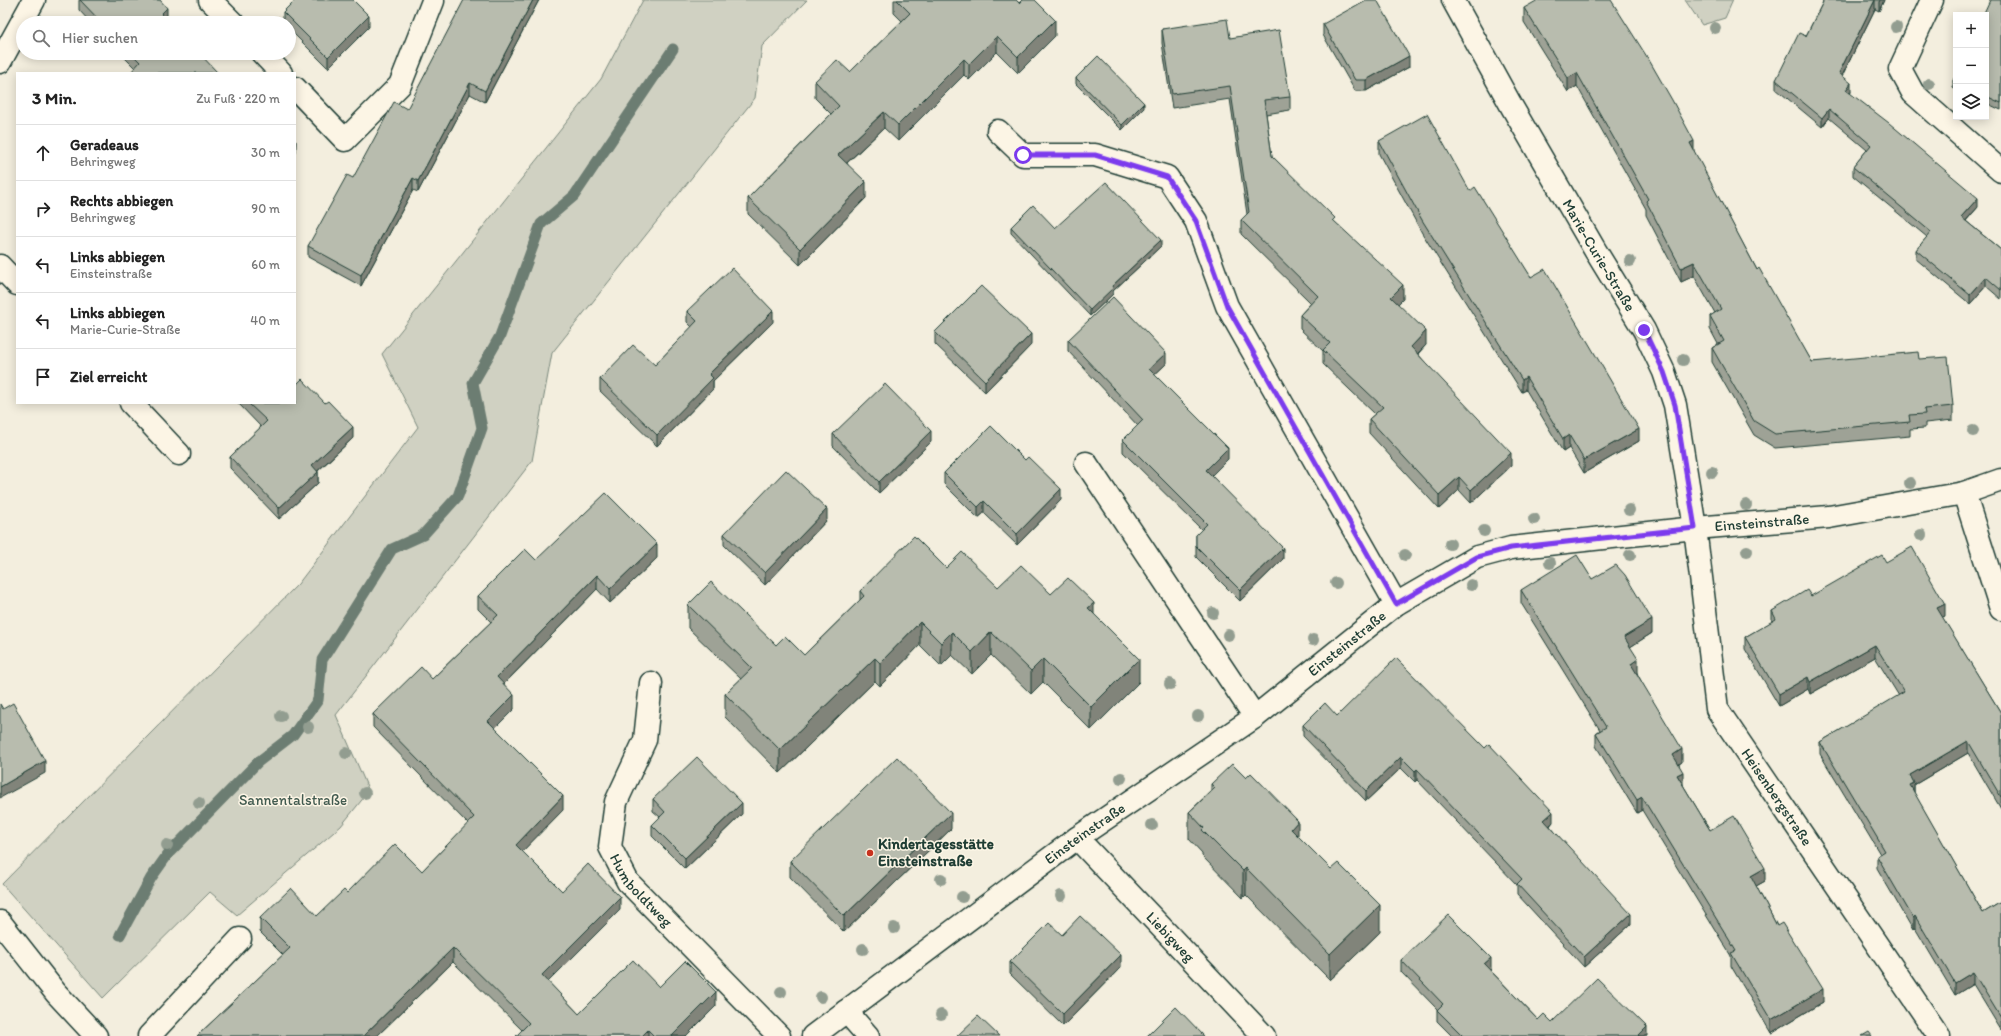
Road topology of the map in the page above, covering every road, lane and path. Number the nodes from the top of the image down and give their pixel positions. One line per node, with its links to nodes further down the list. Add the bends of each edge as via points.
1 (34, 0): 6 (street)
2 (210, 0): 7 (street)
3 (1454, 0): 22 (street, Marie-Curie-Straße, via 1516,114 1644,330 1664,372 1675,405)
4 (1932, 0): 14 (street, via 1900,69 1913,93)
5 (433, 1): 12 (street, via 400,85 345,140)
6 (25, 16)
7 (226, 16)
8 (16, 33): 10 (street)
9 (269, 60): 11 (street)
10 (0, 62)
11 (280, 72)
12 (296, 89)
13 (998, 131): 23 (street, via 1023,155 1095,155 1167,177 1196,221 1227,306)
14 (2001, 171)
15 (0, 266): 16 (street)
16 (16, 283)
17 (132, 404): 18 (street)
18 (179, 454)
19 (1086, 463): 26 (street)
20 (2001, 480): 21 (street, Einsteinstraße)
21 (1964, 493): 22 (street, Einsteinstraße, via 1829,517); 24 (street)
22 (1695, 528): 23 (street, Einsteinstraße, via 1511,548 1477,557); 37 (street, Heisenbergstraße, via 1717,709)
23 (1396, 604): 26 (street, Einsteinstraße)
24 (2001, 608)
25 (651, 683): 33 (street, Humboldtweg, via 646,740 616,802 610,847 628,882)
26 (1254, 717): 27 (street, Einsteinstraße)
27 (1077, 838): 30 (street, Einsteinstraße); 36 (street, Liebigweg)
28 (0, 922): 31 (street, via 56,993)
29 (240, 939): 32 (street)
30 (846, 1011): 34 (street, Einsteinstraße); 35 (street)
31 (96, 1036)
32 (149, 1036)
33 (779, 1036)
34 (813, 1036)
35 (868, 1036)
36 (1264, 1036)
37 (1939, 1036)

